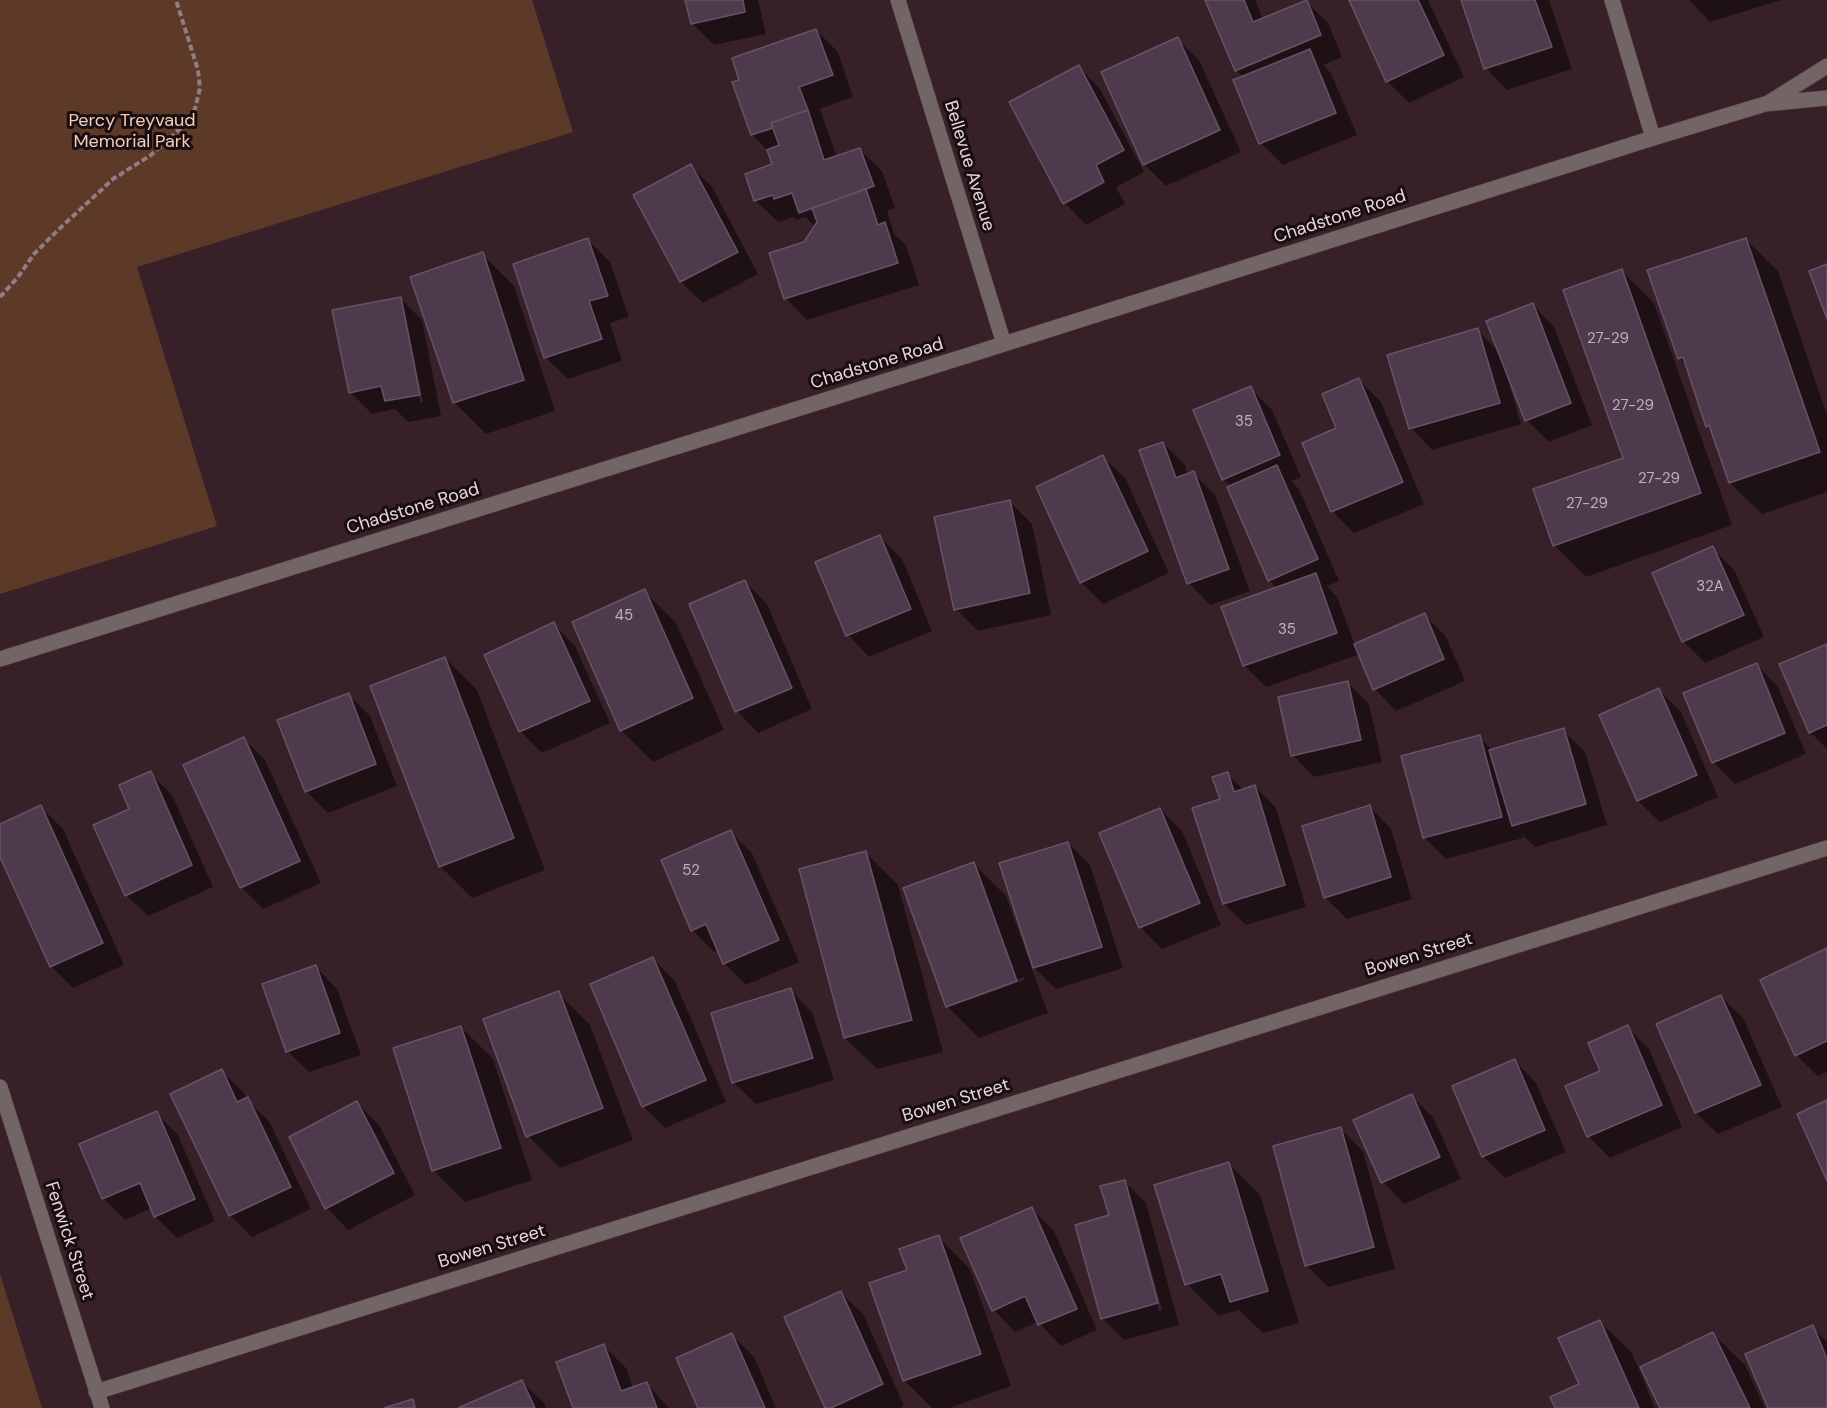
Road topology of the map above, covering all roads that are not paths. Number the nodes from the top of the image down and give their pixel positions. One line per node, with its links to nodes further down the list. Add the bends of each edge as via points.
1 (897, 0): 7 (street, Bellevue Avenue)
2 (1612, 0): 6 (street)
3 (1827, 66): 5 (street, Chadstone Road)
4 (1827, 98): 5 (street, Chadstone Road)
5 (1765, 104): 6 (street, Chadstone Road)
6 (1653, 138): 7 (street, Chadstone Road)
7 (1004, 344): 8 (street, Chadstone Road)
8 (0, 659)
9 (1827, 848): 11 (street, Bowen Street)
10 (0, 1087): 11 (street, Fenwick Street)
11 (96, 1392): 12 (street, Fenwick Street)
12 (102, 1408)

